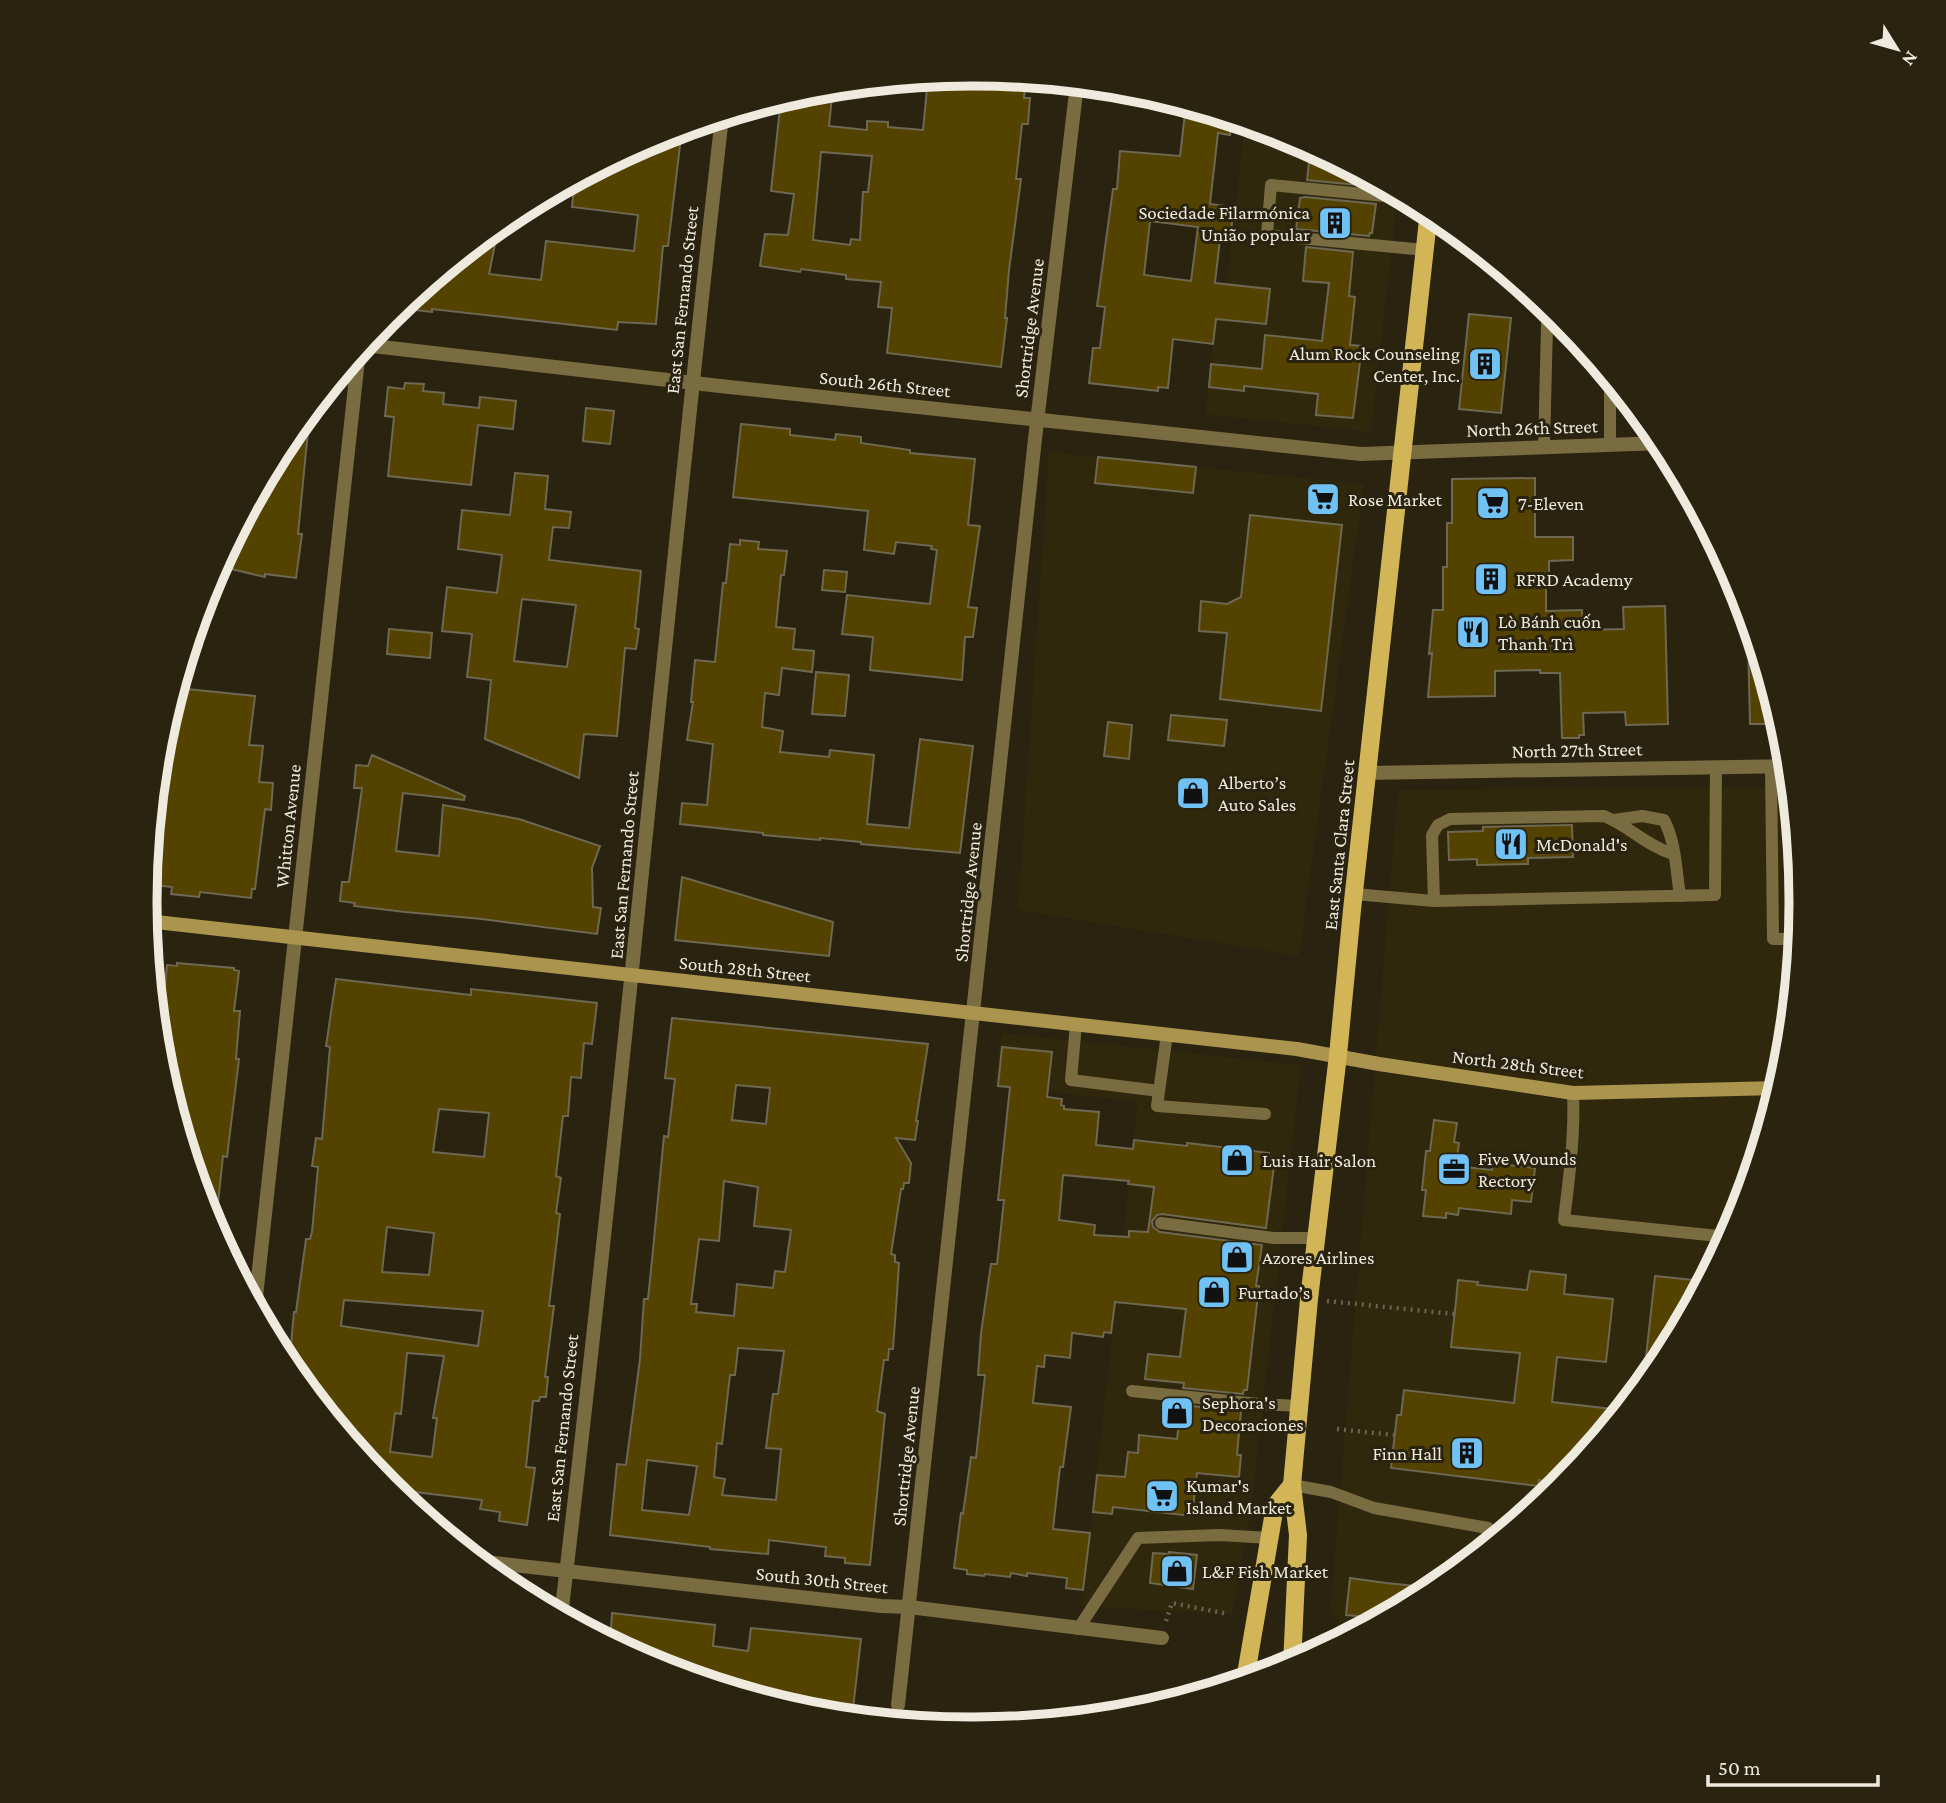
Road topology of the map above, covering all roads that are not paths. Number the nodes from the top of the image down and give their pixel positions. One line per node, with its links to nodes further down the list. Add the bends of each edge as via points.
1 (1076, 93): 11 (street, Shortridge Avenue)
2 (721, 126): 9 (street, East San Fernando Street)
3 (1382, 196): 5 (lane, via 1271,185 1267,235)
4 (1428, 224): 5 (main road, East Santa Clara Street)
5 (1425, 250): 15 (main road, East Santa Clara Street)
6 (1548, 323): 14 (lane)
7 (376, 346): 9 (street, South 26th Street)
8 (357, 367): 26 (street, Whitton Avenue)
9 (692, 383): 11 (street, South 26th Street); 28 (street, East San Fernando Street)
10 (1610, 393): 13 (lane)
11 (1037, 419): 15 (street, South 26th Street, via 1360,454); 29 (street, Shortridge Avenue)
12 (1648, 444): 13 (street, North 26th Street)
13 (1610, 445): 14 (street, North 26th Street)
14 (1544, 447): 15 (street, North 26th Street)
15 (1402, 453): 19 (main road, East Santa Clara Street)
16 (1771, 766): 17 (street, North 27th Street); 18 (street, North 27th Street); 27 (lane, via 1773,939)
17 (1777, 766)
18 (1716, 767): 19 (street, North 27th Street); 23 (lane, via 1715,895)
19 (1368, 773): 22 (main road, East Santa Clara Street)
20 (1614, 820): 21 (lane, via 1657,849); 21 (lane, via 1642,816 1664,820 1673,837); 24 (lane, via 1604,816 1444,821 1432,835)
21 (1673, 854): 23 (lane)
22 (1354, 894): 24 (lane); 32 (main road, East Santa Clara Street)
23 (1680, 896): 24 (lane)
24 (1434, 901)
25 (158, 922): 26 (street, South 28th Street)
26 (296, 937): 28 (street, South 28th Street); 40 (street, Whitton Avenue)
27 (1788, 939)
28 (633, 976): 29 (street, South 28th Street); 47 (street, East San Fernando Street)
29 (974, 1012): 30 (street, South 28th Street); 49 (street, Shortridge Avenue)
30 (1076, 1024): 31 (street, South 28th Street); 34 (lane, via 1071,1080)
31 (1167, 1034): 32 (street, South 28th Street); 34 (lane)
32 (1338, 1055): 35 (street, North 28th Street); 39 (main road, East Santa Clara Street)
33 (1767, 1088): 35 (street, North 28th Street)
34 (1159, 1091): 36 (lane, via 1157,1106)
35 (1573, 1093): 38 (lane, via 1564,1220)
36 (1265, 1114)
37 (1161, 1223): 39 (lane, via 1275,1238)
38 (1717, 1236)
39 (1316, 1238): 42 (main road, East Santa Clara Street)
40 (257, 1290)
41 (1132, 1391): 42 (lane)
42 (1299, 1406): 43 (main road, East Santa Clara Street)
43 (1292, 1485): 44 (lane, via 1331,1492 1374,1508 1488,1528); 45 (main road, East Santa Clara Street, via 1275,1506); 52 (main road, East Santa Clara Street, via 1298,1535)
44 (1488, 1534)
45 (1270, 1538): 50 (lane, via 1138,1538); 53 (main road, East Santa Clara Street)
46 (496, 1563): 47 (street, South 30th Street)
47 (566, 1570): 48 (street, East San Fernando Street); 49 (street, South 30th Street)
48 (562, 1606)
49 (909, 1607): 50 (street, South 30th Street); 54 (street, Shortridge Avenue)
50 (1078, 1629): 51 (street, South 30th Street)
51 (1162, 1638)
52 (1293, 1652)
53 (1247, 1669)
54 (898, 1704)

